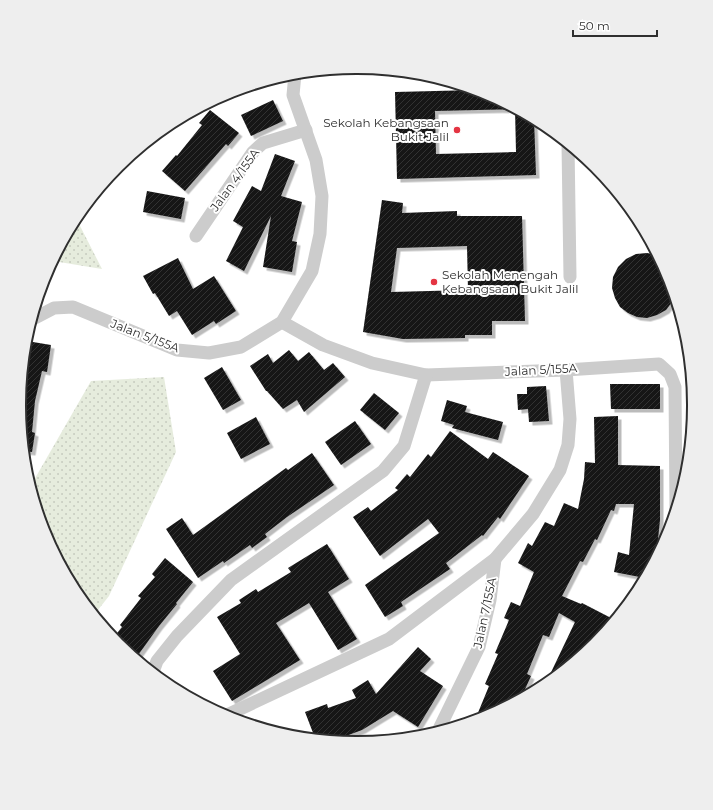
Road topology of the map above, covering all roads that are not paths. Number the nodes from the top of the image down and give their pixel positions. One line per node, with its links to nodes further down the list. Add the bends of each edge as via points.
1 (294, 81): 2 (street, Jalan 5/155A, via 293,94)
2 (306, 130): 4 (street, Jalan 4/155A, via 263,143 253,152); 7 (street, Jalan 5/155A, via 316,160 322,196 320,234 312,271)
3 (572, 155): 5 (street)
4 (196, 236)
5 (570, 277)
6 (38, 316): 7 (street, Jalan 5/155A, via 54,308 73,307 177,350 209,352 241,347)
7 (282, 322): 9 (street, Jalan 5/155A, via 323,345 372,363)
8 (566, 370): 9 (street, Jalan 5/155A); 10 (street, Jalan 5/155A, via 659,364 670,374 675,387); 11 (street, via 570,419 568,445 560,470 534,514)
9 (426, 375): 12 (street, via 404,446 382,471 231,580 177,636)
10 (676, 491)
11 (495, 559): 13 (street, via 389,639); 14 (street, Jalan 7/155A, via 490,600 479,647)
12 (155, 667)
13 (234, 712)
14 (441, 724)

